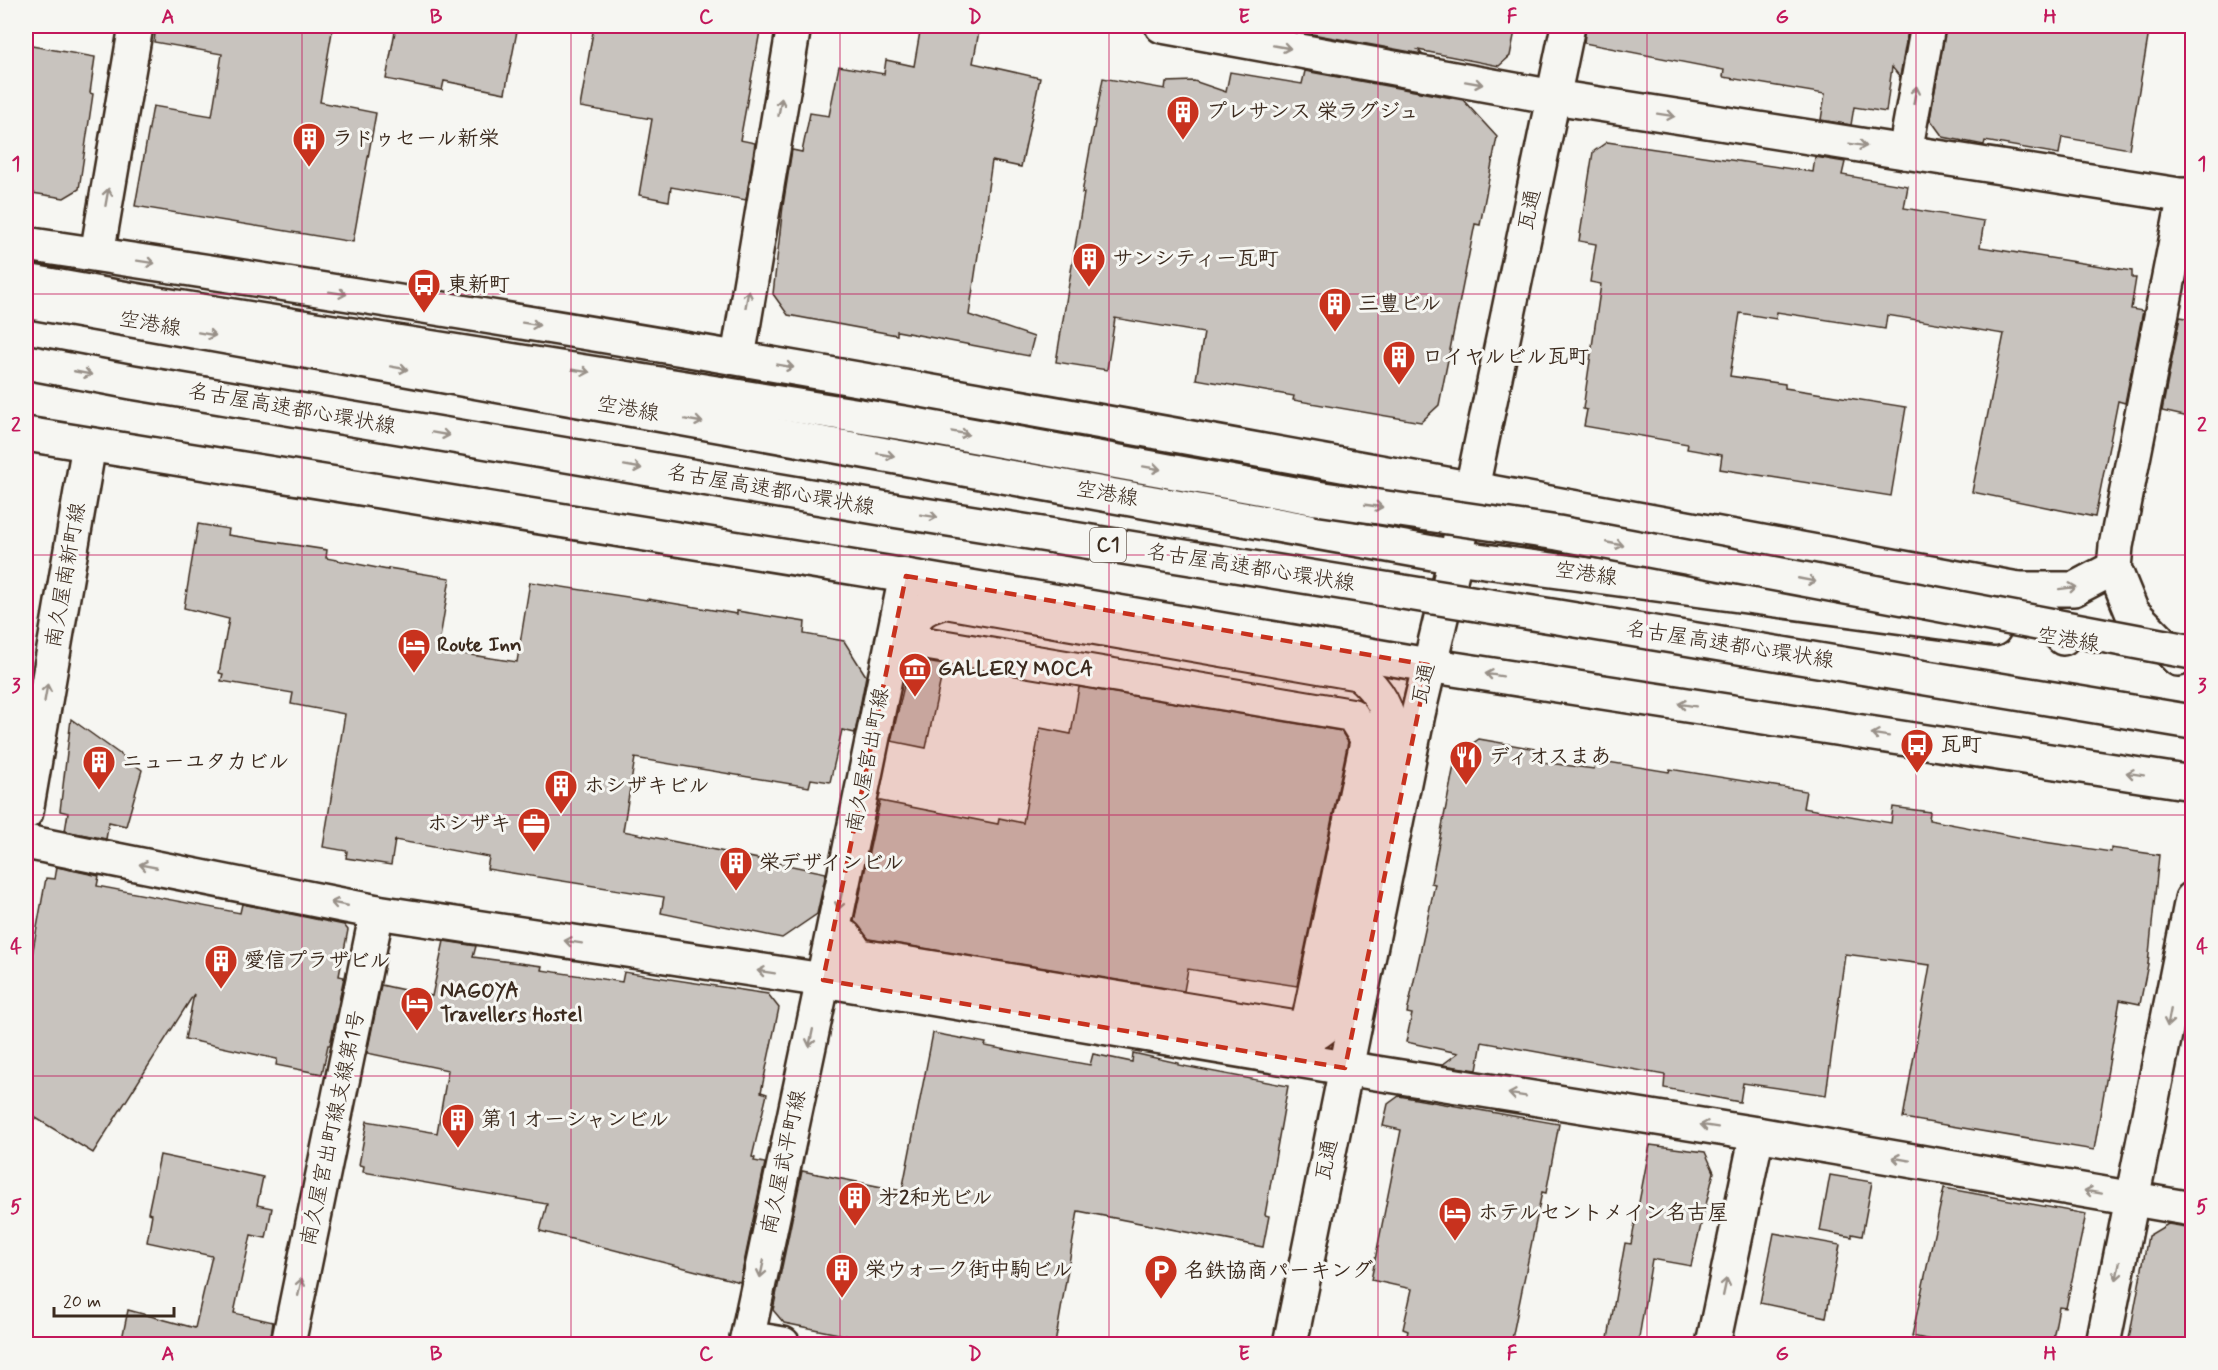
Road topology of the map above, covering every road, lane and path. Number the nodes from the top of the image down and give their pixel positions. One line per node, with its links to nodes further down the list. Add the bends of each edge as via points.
1 (136, 26): 10 (main road, one-way to 1)
2 (795, 26): 13 (main road, one-way to 2)
3 (1162, 26): 6 (main road, one-way to 6)
4 (1568, 26): 6 (main road, 瓦通)
5 (1928, 26): 7 (main road, one-way to 5)
6 (1554, 98): 7 (main road, one-way to 7); 17 (main road, 瓦通)
7 (1905, 152): 8 (main road)
8 (2189, 196): 19 (main road)
9 (26, 244): 10 (main road)
10 (97, 254): 13 (main road, one-way to 13)
11 (26, 281): 23 (main road, one-way to 23, bridge, via 909,423 1317,498 1557,533)
12 (26, 301): 18 (main road, 空港線, one-way to 18)
13 (738, 357): 17 (main road, one-way to 17)
14 (26, 362): 25 (main road, 名古屋高速都心環状線 / C1, one-way to 25, bridge, via 899,512)
15 (26, 434): 16 (main road)
16 (89, 445): 20 (main road); 27 (main road, 南久屋南新町線, one-way to 16)
17 (1472, 488): 18 (main road, 瓦通); 21 (main road)
18 (1455, 557): 22 (main road, 空港線); 24 (main road, 瓦通)
19 (2114, 568): 21 (main road, one-way to 19, via 2074,590); 23 (main road, via 2132,612)
20 (906, 576): 24 (main road); 32 (main road, 南久屋宮出町線, one-way to 32)
21 (2018, 589): 22 (main road)
22 (2065, 639): 23 (main road, 空港線)
23 (2188, 657)
24 (1428, 664): 26 (main road, one-way to 24); 33 (main road, 瓦通)
25 (2193, 722)
26 (2193, 783)
27 (26, 813)
28 (26, 842): 30 (main road, one-way to 28)
29 (2193, 899): 35 (main road, one-way to 35)
30 (377, 912): 32 (main road, one-way to 30); 38 (main road, 南久屋宮出町線支線第1号, one-way to 30)
31 (858, 955): 31 (street, via 846,937 841,958 846,966 1296,1041 1318,1034 1336,1015 1392,735 1380,695 1359,674 945,602 922,610 914,621 908,651 923,644 1352,715 1367,739 1310,1016 1300,1028)
32 (823, 980): 33 (main road); 37 (main road, 南久屋武平町線, one-way to 37)
33 (1345, 1068): 34 (main road, one-way to 33); 40 (main road, 瓦通)
34 (1757, 1134): 35 (main road, one-way to 34); 41 (main road, one-way to 34)
35 (2132, 1199): 36 (main road); 42 (main road, one-way to 42)
36 (2193, 1209)
37 (746, 1341): 39 (main road)
38 (288, 1344)
39 (783, 1344)
40 (1290, 1344)
41 (1713, 1344)
42 (2103, 1344)

